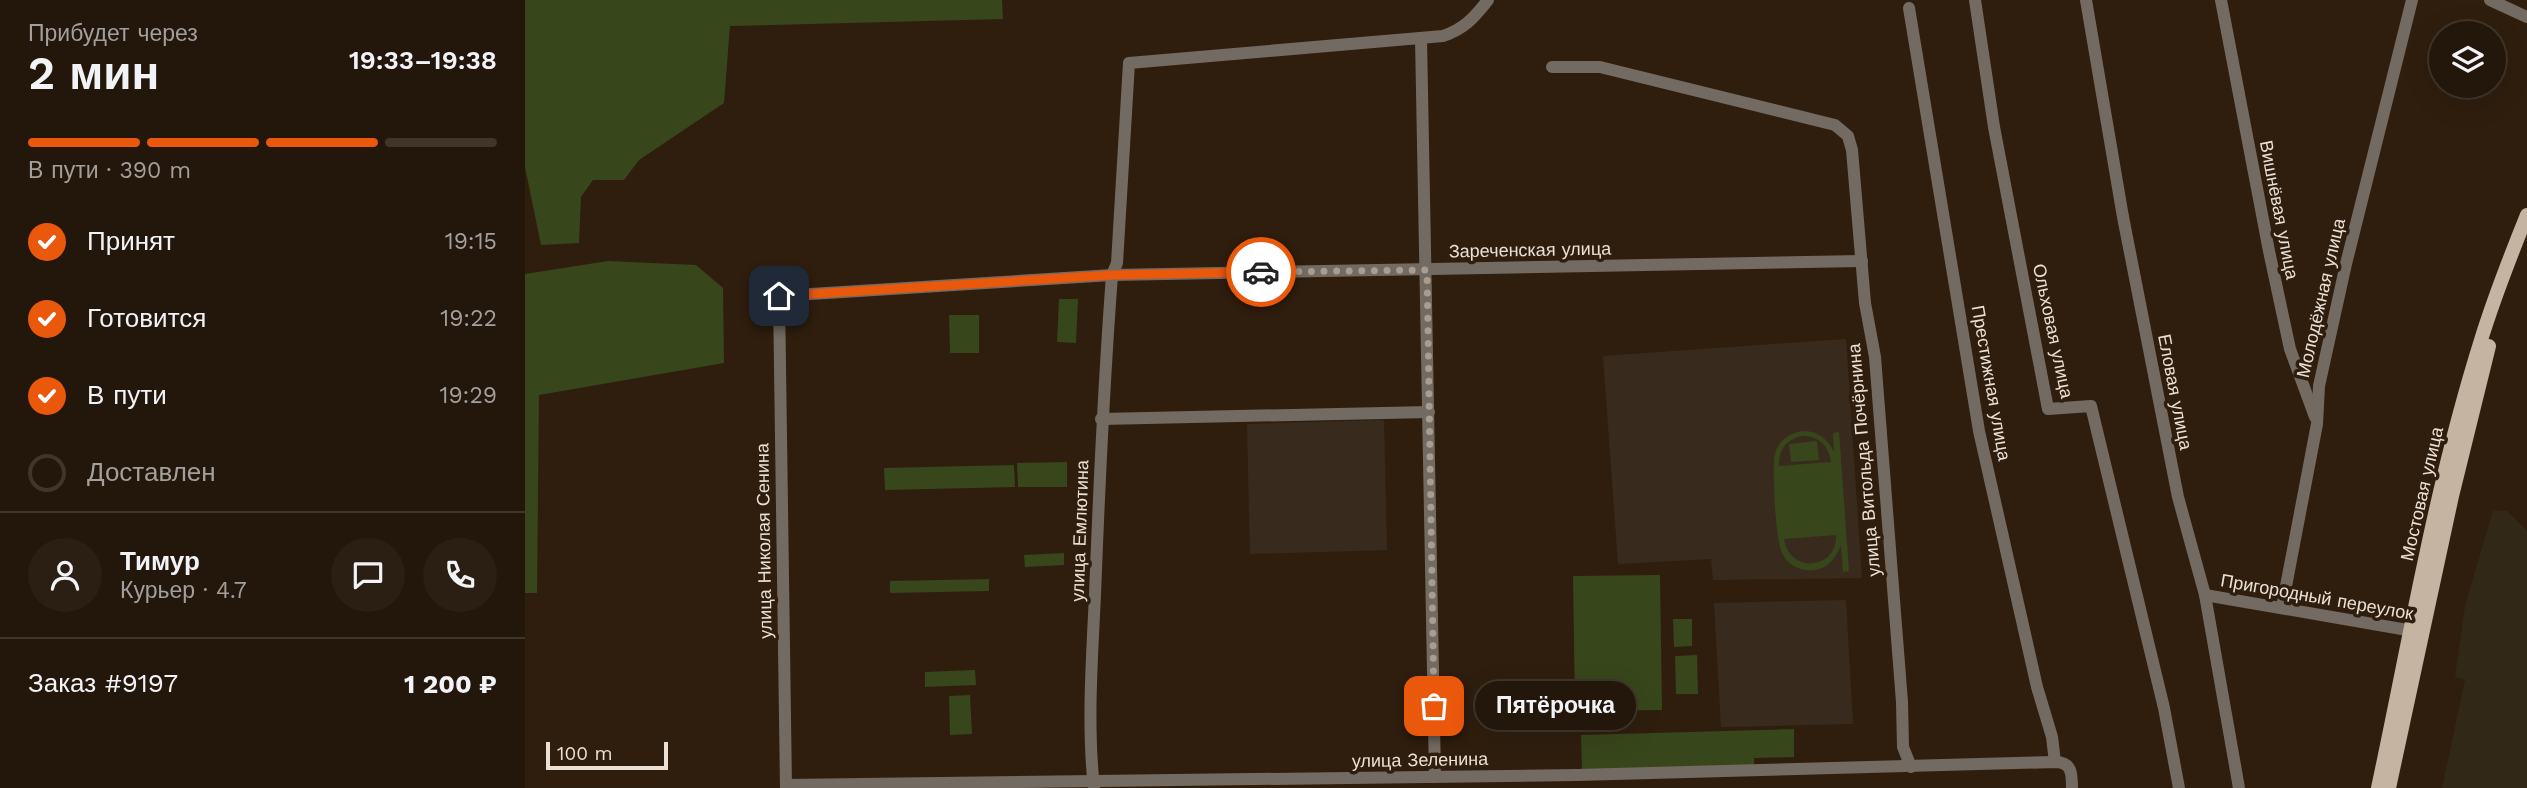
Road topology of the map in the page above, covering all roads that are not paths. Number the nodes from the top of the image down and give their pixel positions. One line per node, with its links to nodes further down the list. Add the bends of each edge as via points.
1 (1488, 0): 9 (street, via 1458,31)
2 (1975, 0): 30 (street, Ольховая улица, via 1994,127 2048,409 2091,406)
3 (2086, 0): 20 (street, Еловая улица, via 2178,497)
4 (2221, 0): 19 (street, Вишнёвая улица, via 2290,349)
5 (2412, 0): 19 (street, Молодёжная улица, via 2346,264 2319,386)
6 (2490, 0): 8 (street)
7 (1909, 8): 23 (street, Престижная улица, via 1979,431)
8 (2527, 17)
9 (1421, 38): 14 (street); 15 (street, улица Емлютина, via 1129,63 1117,263)
10 (1552, 67): 13 (street, улица Витольда Почёрнина, via 1600,67 1835,125 1848,136 1852,150)
11 (2527, 215): 22 (main road, Мостовая улица, via 2474,364 2441,494)
12 (2527, 239): 22 (main road, Мостовая улица, via 2480,379)
13 (1862, 261): 14 (street, Зареченская улица); 24 (street, улица Витольда Почёрнина, via 1875,357 1903,747)
14 (1427, 270): 15 (street, Зареченская улица); 17 (street)
15 (1112, 275): 16 (street, Зареченская улица); 18 (street, улица Емлютина)
16 (779, 296): 28 (street, улица Николая Сенина)
17 (1429, 412): 18 (street); 25 (street)
18 (1101, 419): 27 (street, улица Емлютина)
19 (2317, 424): 21 (street, Молодёжная улица)
20 (2205, 595): 21 (street, Пригородный переулок); 31 (street, Еловая улица)
21 (2282, 607): 22 (street, Пригородный переулок)
22 (2417, 632): 32 (main road, Мостовая улица); 33 (main road, Мостовая улица)
23 (2055, 762): 24 (street, улица Зеленина); 29 (street, via 2065,763 2072,774)
24 (1911, 767): 26 (street, улица Зеленина)
25 (1435, 777): 26 (street, улица Зеленина); 27 (street, улица Зеленина)
26 (1577, 782)
27 (1094, 784): 28 (street, улица Зеленина)
28 (786, 786)
29 (2072, 788)
30 (2179, 788)
31 (2239, 788)
32 (2378, 788)
33 (2389, 788)

